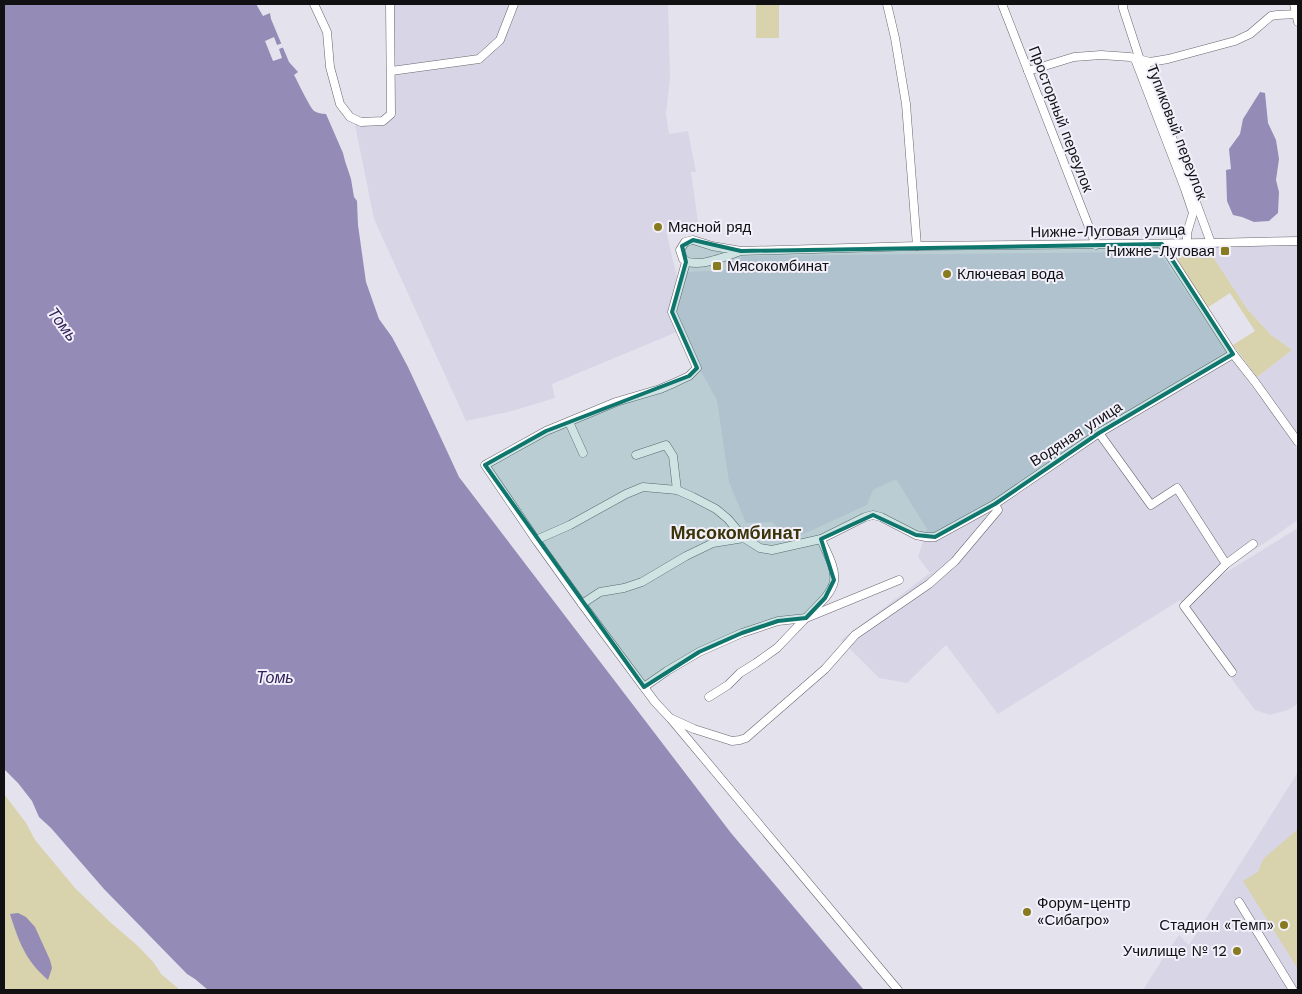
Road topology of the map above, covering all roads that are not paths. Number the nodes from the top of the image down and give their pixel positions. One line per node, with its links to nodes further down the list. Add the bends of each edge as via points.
1 (314, 4): 10 (street, via 327,32 330,67 340,104 350,117 361,122 382,121 391,114)
2 (390, 4): 10 (street)
3 (514, 4): 10 (street, via 500,40 480,59)
4 (887, 4): 17 (street, via 906,104)
5 (1002, 4): 11 (street, Просторный переулок)
6 (1123, 4): 9 (street)
7 (1294, 4): 8 (street)
8 (1298, 17): 9 (street, Тупиковый переулок, via 1276,14 1235,41 1150,62)
9 (1140, 60): 11 (street, Тупиковый переулок, via 1102,55 1074,57); 13 (street, Тупиковый переулок); 15 (street, Тупиковый переулок, via 1193,213)
10 (391, 71)
11 (1028, 71): 16 (street, Просторный переулок)
12 (1298, 241): 13 (street, Нижне-Луговая улица)
13 (1212, 243): 15 (street, Нижне-Луговая улица)
14 (1162, 244): 15 (street, Нижне-Луговая улица); 16 (street, Нижне-Луговая улица); 20 (street)
15 (1187, 244)
16 (1096, 245): 17 (street, Нижне-Луговая улица)
17 (918, 246): 18 (street, Нижне-Луговая улица)
18 (741, 251): 19 (street, via 709,261); 19 (street, via 689,240 680,250)
19 (686, 262): 21 (street, via 672,312 696,368 690,376 660,389 616,402)
20 (1233, 354): 22 (street, Водяная улица); 23 (street)
21 (569, 422): 24 (street); 30 (street, via 484,465)
22 (1099, 433): 27 (street, Водяная улица); 32 (street, via 1150,505 1177,488)
23 (1298, 442)
24 (583, 453)
25 (636, 455): 26 (street, via 666,445 673,456)
26 (677, 490): 28 (street, via 716,509); 30 (street, via 638,488)
27 (995, 504): 29 (street, Водяная улица, via 935,537 916,535 881,516 873,516); 39 (street, via 998,510 955,561 856,635 825,669 746,738 732,741)
28 (744, 538): 29 (street, via 760,548 772,550); 34 (street, via 713,543 642,582 600,592)
29 (821, 539): 35 (street, via 834,568 834,580 831,590)
30 (536, 540): 34 (street)
31 (1253, 544): 32 (street)
32 (1226, 564): 36 (street, via 1184,606)
33 (900, 580): 35 (street)
34 (582, 604): 37 (street)
35 (806, 618): 37 (street, via 778,621 742,633 699,652); 38 (street, via 777,648)
36 (1232, 672)
37 (644, 687): 39 (street)
38 (709, 697)
39 (670, 718): 41 (street)
40 (1239, 902): 42 (street)
41 (898, 990)
42 (1293, 990)

